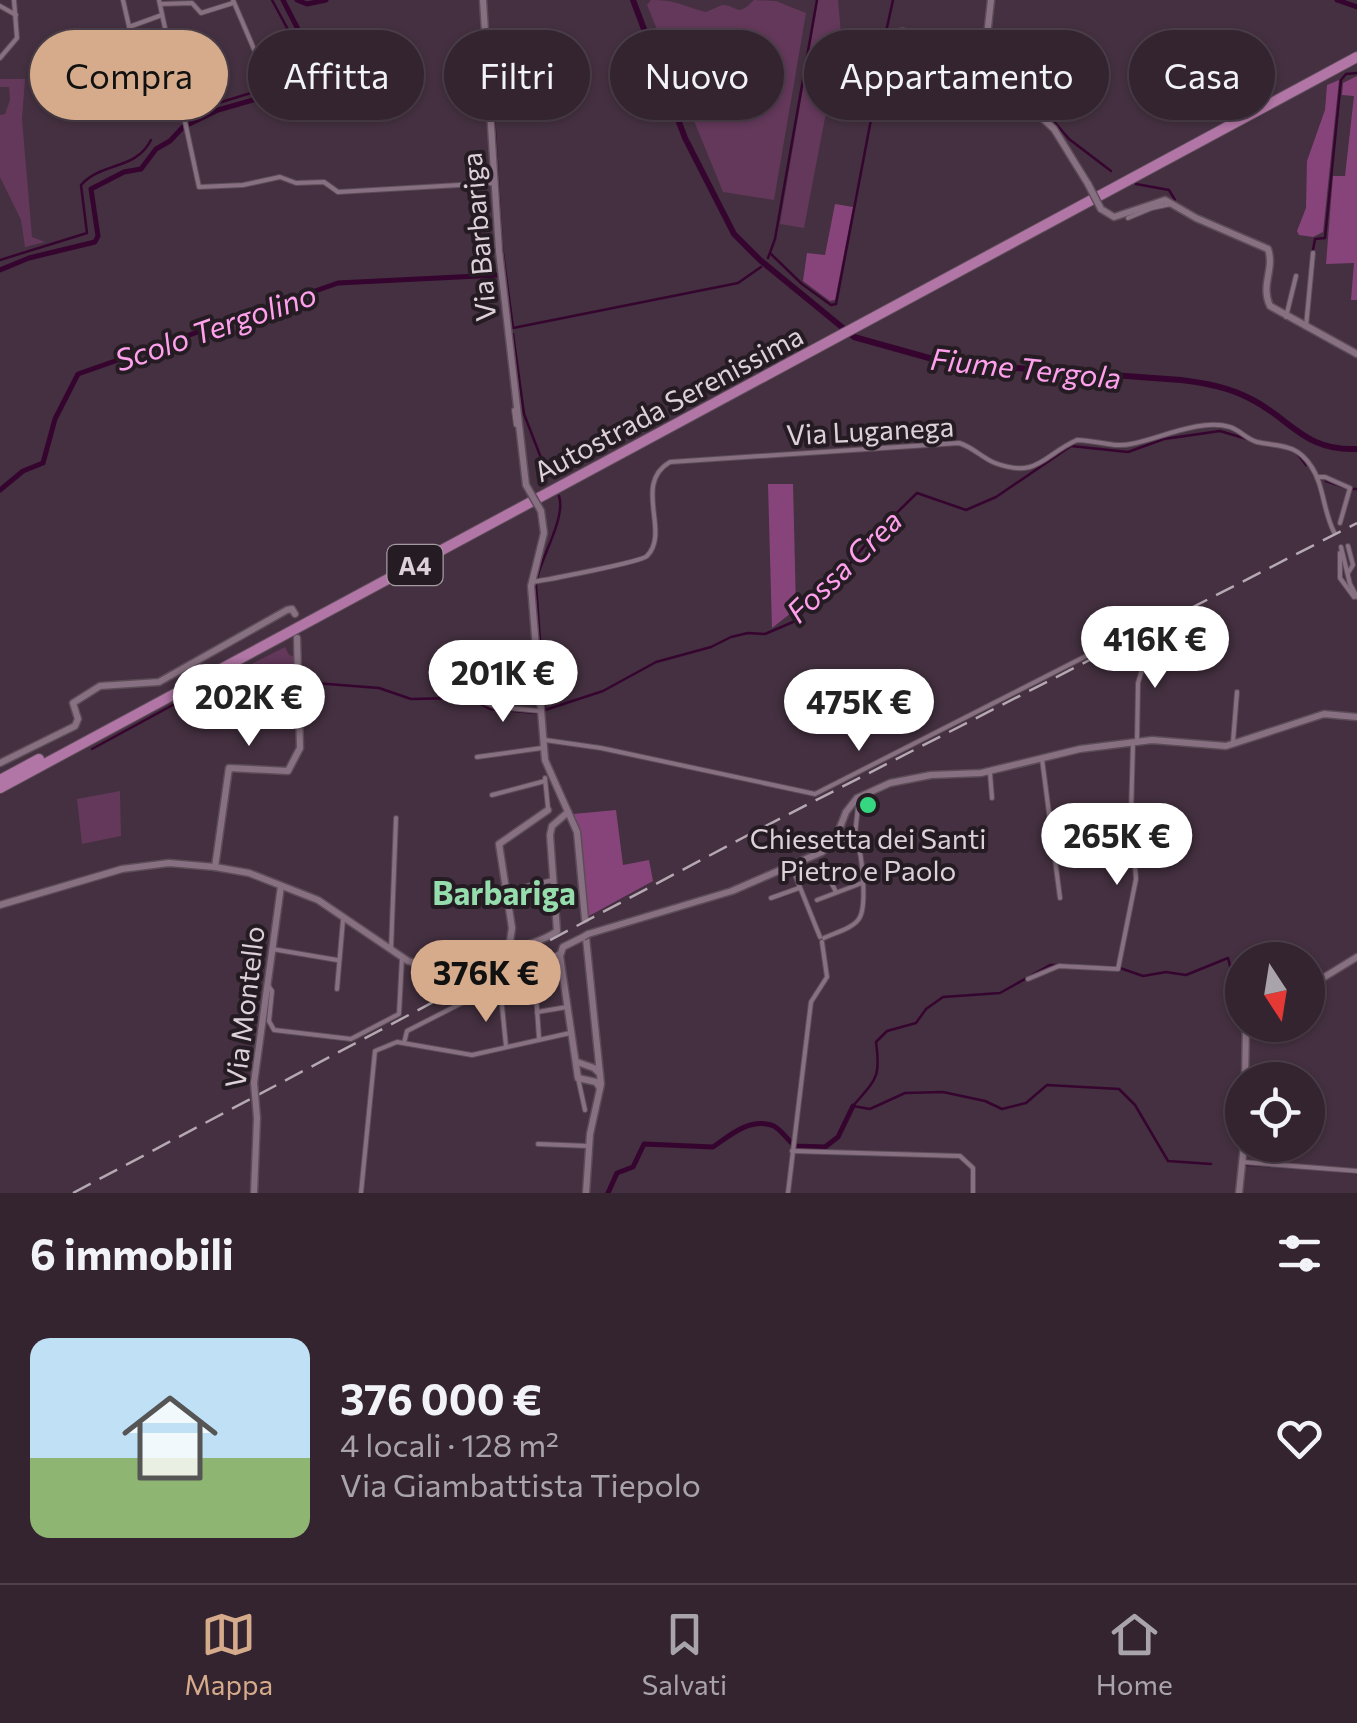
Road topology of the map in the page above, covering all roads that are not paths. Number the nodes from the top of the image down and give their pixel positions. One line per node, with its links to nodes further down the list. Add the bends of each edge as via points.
1 (14, 0): 9 (street)
2 (123, 0): 11 (street)
3 (483, 0): 21 (street, Via Barbariga)
4 (991, 0): 13 (street)
5 (182, 1): 6 (street, via 201,13); 7 (street)
6 (233, 1): 14 (street)
7 (160, 2): 10 (street)
8 (0, 6): 9 (street)
9 (16, 14): 16 (street, via 17,38)
10 (163, 15): 11 (street); 21 (street, via 200,187 283,177 327,182 333,190)
11 (129, 27): 12 (street)
12 (130, 30)
13 (987, 30)
14 (248, 36)
15 (0, 38): 16 (street)
16 (10, 44): 19 (street)
17 (1357, 49): 26 (highway, Autostrada Serenissima / A4)
18 (1357, 57): 26 (highway, Autostrada Serenissima / A4)
19 (0, 58)
20 (1044, 120): 22 (street, bridge, via 1101,209 1114,217 1158,201)
21 (494, 184): 31 (street, Via Barbariga)
22 (1175, 203): 23 (street); 27 (street, via 1268,249 1266,296)
23 (1128, 218)
24 (1314, 253): 28 (street)
25 (1296, 276): 27 (street)
26 (869, 316): 29 (highway, Autostrada Serenissima / A4)
27 (1286, 316): 28 (street)
28 (1306, 327): 30 (street)
29 (824, 340): 54 (highway, Autostrada Serenissima / A4); 55 (highway, Autostrada Serenissima / A4)
30 (1357, 354)
31 (518, 410): 32 (street, Via Barbariga); 36 (street, Via Barbariga, bridge, via 526,485 544,533)
32 (516, 425)
33 (1317, 477): 34 (street, Via Luganega, via 1350,488); 35 (street); 36 (street, Via Luganega, via 1295,449 1256,442 1227,426 1115,446 1077,440 1025,470 959,443 670,462 653,482 654,542 646,556)
34 (1340, 523)
35 (1334, 532)
36 (531, 582): 45 (street, Via Barbariga)
37 (1350, 590): 37 (street, via 1348,573 1343,548 1339,574); 38 (street)
38 (1357, 598)
39 (295, 614): 52 (street, via 287,610 159,682 94,689 73,703 75,726)
40 (1135, 634): 48 (street, via 1122,631 1084,658 815,794 601,748)
41 (296, 638): 68 (street, via 298,757 288,771 229,768)
42 (1142, 648): 47 (street)
43 (1236, 692): 49 (street)
44 (472, 697): 45 (street)
45 (540, 711): 48 (street, Via Barbariga)
46 (1357, 717): 49 (street, via 1324,714)
47 (1135, 743): 49 (street); 51 (street); 92 (street, via 1136,879 1118,969 1059,966)
48 (543, 744): 50 (street); 58 (street, Via Barbariga)
49 (1232, 744)
50 (477, 757)
51 (1042, 758): 53 (street); 77 (street)
52 (0, 763)
53 (990, 771): 57 (street); 66 (street, via 873,788 846,812)
54 (0, 780)
55 (0, 788)
56 (492, 795): 60 (street, via 545,779)
57 (992, 798)
58 (562, 800): 60 (street); 61 (street, Via Barbariga)
59 (858, 806): 65 (street)
60 (552, 810): 61 (street); 63 (street); 84 (street, via 499,844)
61 (568, 812): 63 (street); 64 (street, Via Barbariga)
62 (396, 818): 86 (street)
63 (560, 821): 64 (street); 69 (street, via 550,835)
64 (575, 826): 81 (street, Via Barbariga)
65 (855, 835): 66 (street); 71 (street)
66 (832, 844): 67 (street)
67 (791, 866): 73 (street); 82 (street, via 732,892)
68 (215, 867): 72 (street); 79 (street, via 135,867)
69 (554, 880): 74 (street); 84 (street, via 557,931)
70 (830, 880): 75 (street)
71 (862, 883): 75 (street); 83 (street, via 860,918)
72 (281, 886): 80 (street); 85 (street, Via Montello)
73 (800, 887): 76 (street); 83 (street)
74 (510, 890)
75 (836, 892): 78 (street)
76 (771, 898)
77 (1060, 898)
78 (816, 900)
79 (0, 904)
80 (344, 915): 86 (street); 95 (street)
81 (585, 920)
82 (586, 936): 87 (street); 103 (street)
83 (822, 939): 114 (street, via 826,977 811,1002)
84 (510, 948): 89 (street, via 445,963)
85 (272, 950): 90 (street); 93 (street, Via Montello)
86 (391, 950): 89 (street)
87 (560, 953): 97 (street); 101 (street, via 407,1032)
88 (1357, 957): 91 (street)
89 (402, 958): 93 (street, via 399,1014 351,1039 274,1030)
90 (337, 960)
91 (1325, 976)
92 (1028, 979)
93 (267, 984): 117 (street, Via Montello, bridge, via 254,1083)
94 (528, 984): 98 (street)
95 (338, 990)
96 (502, 1006): 102 (street)
97 (567, 1008): 98 (street); 99 (street)
98 (537, 1012): 100 (street)
99 (570, 1033): 100 (street); 104 (street)
100 (540, 1040): 102 (street)
101 (404, 1043): 102 (street, via 466,1055); 118 (street, via 375,1051)
102 (506, 1048)
103 (597, 1055): 105 (street); 106 (street)
104 (575, 1061): 105 (street); 107 (street)
105 (588, 1067): 106 (street); 107 (street)
106 (600, 1074): 108 (street); 109 (street)
107 (578, 1076): 108 (street); 110 (street)
108 (592, 1082): 109 (street); 110 (street)
109 (600, 1088): 113 (street)
110 (581, 1091): 111 (street)
111 (585, 1110)
112 (538, 1144): 113 (street)
113 (589, 1146): 119 (street)
114 (793, 1147): 120 (street); 121 (street, via 960,1156 974,1168)
115 (1243, 1163): 116 (street); 122 (street)
116 (1357, 1171)
117 (254, 1193)
118 (360, 1193)
119 (586, 1193)
120 (788, 1193)
121 (973, 1193)
122 (1239, 1193)

